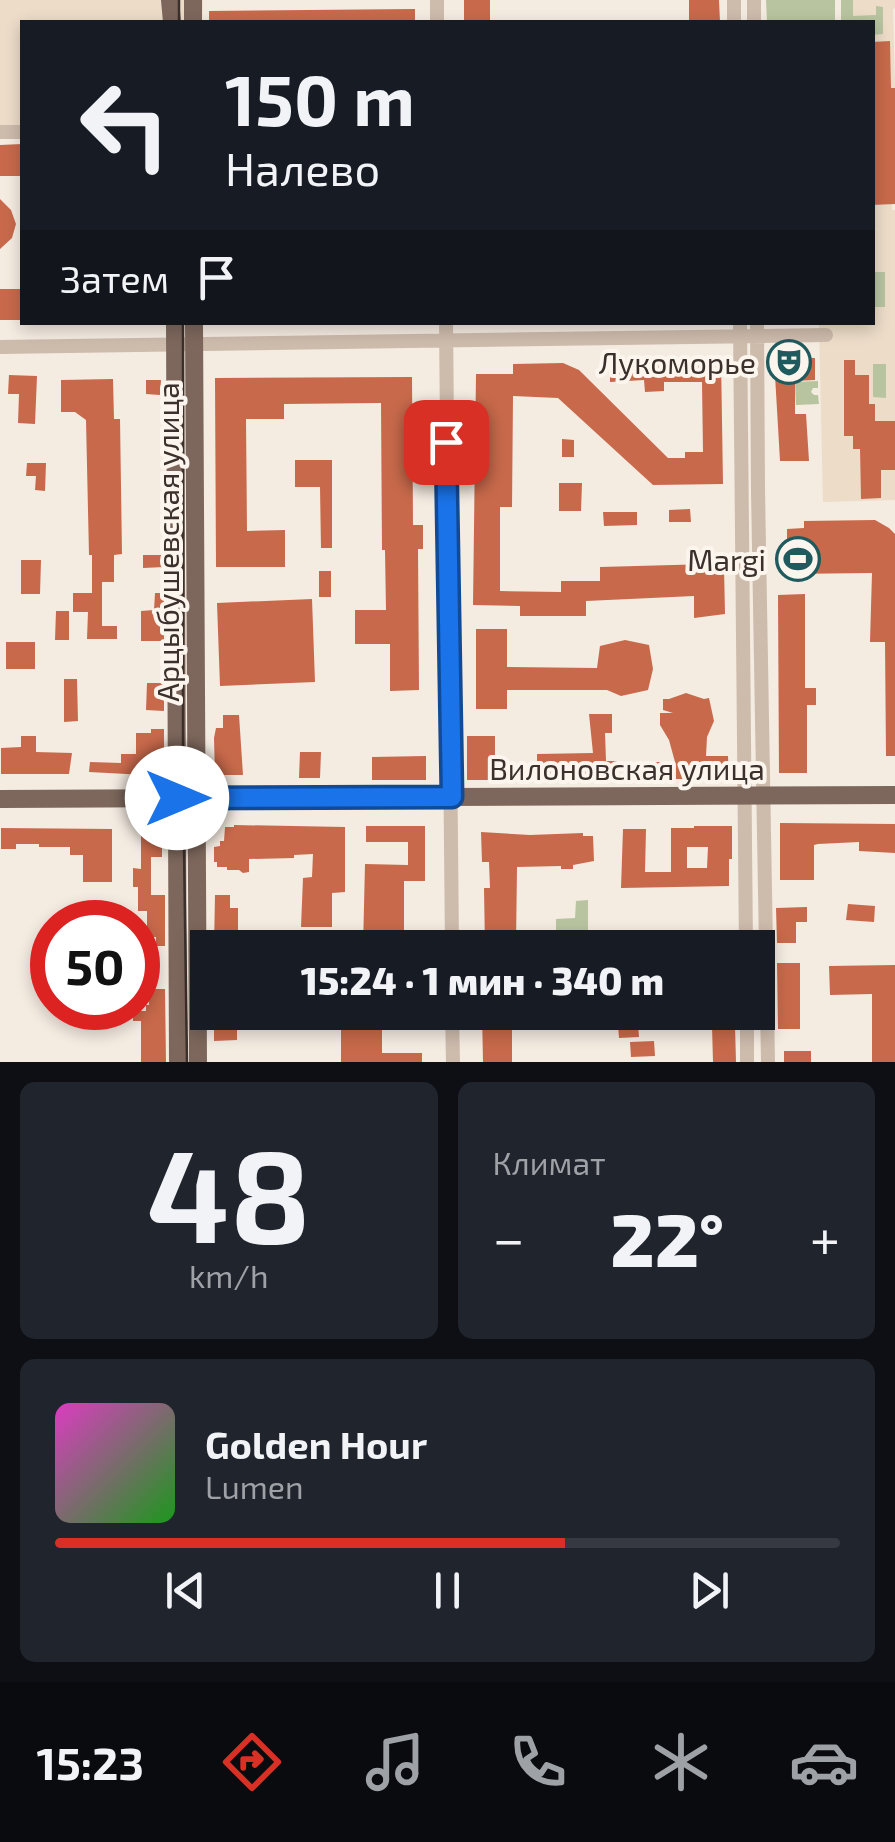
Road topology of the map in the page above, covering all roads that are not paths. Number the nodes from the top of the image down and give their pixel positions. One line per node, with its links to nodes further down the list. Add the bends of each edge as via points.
1 (175, 325): 8 (main road, Арцыбушевская улица)
2 (193, 325): 8 (main road, Арцыбушевская улица)
3 (446, 325): 7 (street)
4 (741, 329): 5 (street); 7 (street); 11 (street)
5 (757, 329): 6 (street); 11 (street)
6 (826, 334)
7 (446, 340): 8 (street); 12 (street)
8 (184, 344): 9 (street); 14 (main road, Арцыбушевская улица)
9 (0, 347)
10 (895, 795): 11 (main road, Вилоновская улица)
11 (755, 796): 12 (main road, Вилоновская улица); 16 (street); 23 (street)
12 (452, 797): 14 (main road, Вилоновская улица); 15 (street)
13 (0, 798): 14 (main road, Вилоновская улица)
14 (186, 798): 19 (main road, Арцыбушевская улица); 20 (main road, Арцыбушевская улица)
15 (452, 930)
16 (747, 930)
17 (452, 1030): 21 (street)
18 (747, 1030): 22 (street)
19 (178, 1062)
20 (198, 1062)
21 (453, 1062)
22 (747, 1062)
23 (768, 1062)

